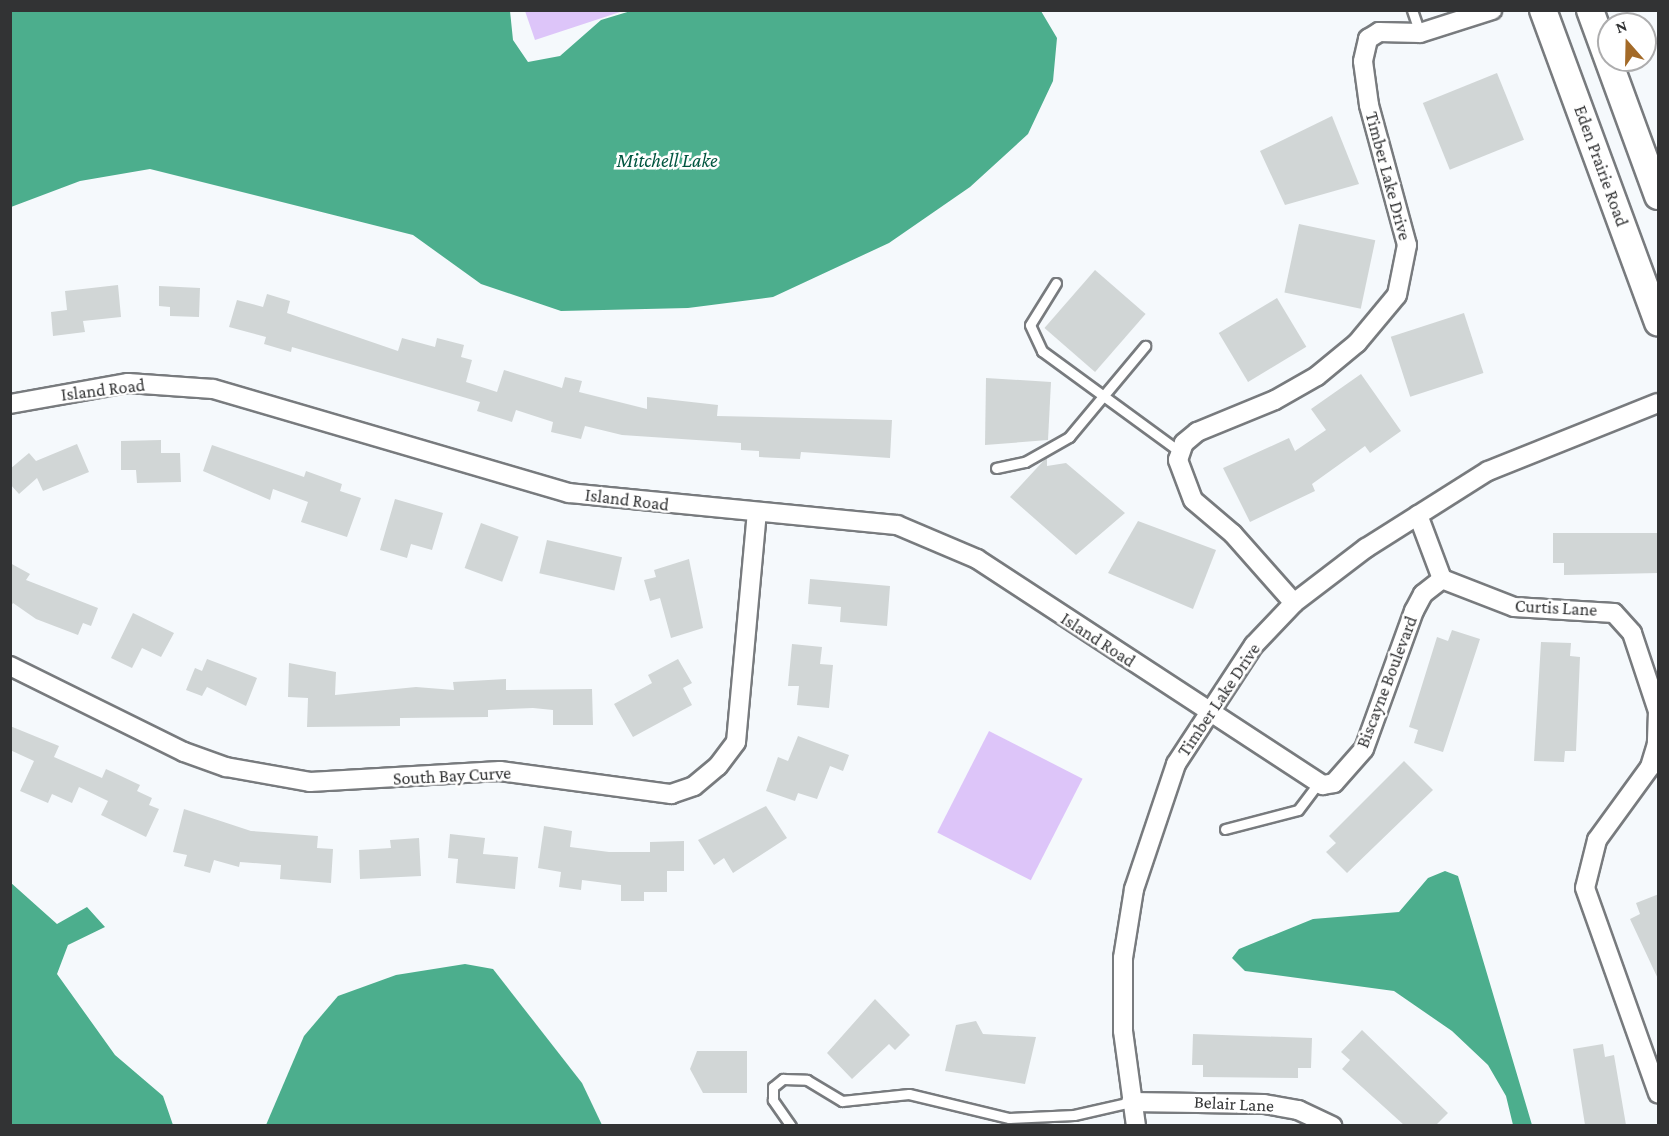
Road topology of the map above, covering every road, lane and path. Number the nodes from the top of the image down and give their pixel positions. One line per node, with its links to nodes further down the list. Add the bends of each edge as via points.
1 (1412, 10): 5 (lane)
2 (1492, 10): 5 (street, Timber Lake Drive)
3 (1543, 10): 8 (main road, Eden Prairie Road)
4 (1590, 10): 6 (main road)
5 (1420, 33): 13 (street, Timber Lake Drive, via 1379,32 1368,39 1363,61 1369,105 1407,245 1397,295 1357,343 1317,376 1275,400 1197,432)
6 (1659, 196)
7 (1056, 283): 10 (lane, via 1032,317 1033,339 1059,366)
8 (1659, 322)
9 (1145, 346): 10 (lane)
10 (1102, 397): 13 (lane); 14 (lane, via 1056,446)
11 (1659, 403): 16 (street, Timber Lake Drive, via 1488,471)
12 (10, 404): 15 (street, Island Road, via 128,383 213,389 569,493)
13 (1180, 452): 18 (street, via 1181,478 1193,500 1233,534)
14 (996, 468)
15 (757, 512): 19 (street, South Bay Curve, via 736,742 718,766 694,786 671,794 500,771 310,782 237,769 184,752); 20 (street, Island Road, via 865,520 938,540 977,560)
16 (1418, 515): 17 (street); 18 (street, Timber Lake Drive)
17 (1442, 579): 21 (street, Biscayne Boulevard, via 1423,594 1414,611 1364,749 1335,783); 23 (street, Curtis Lane, via 1514,607 1614,613 1632,633 1656,702 1657,744 1650,767 1597,840 1585,888)
18 (1294, 603): 20 (street, Timber Lake Drive, via 1254,645)
19 (10, 666)
20 (1207, 711): 21 (street); 24 (street, Timber Lake Drive, via 1176,764 1134,889 1123,958)
21 (1318, 783): 22 (lane, via 1298,810)
22 (1225, 829)
23 (1659, 1093)
24 (1131, 1102): 25 (lane); 27 (street, Timber Lake Drive); 28 (street, Belair Lane, via 1264,1104 1298,1110)
25 (1055, 1121): 26 (lane, via 1009,1118 909,1094 842,1101 807,1080 783,1079 773,1087 773,1100)
26 (791, 1125)
27 (1136, 1125)
28 (1333, 1125)

